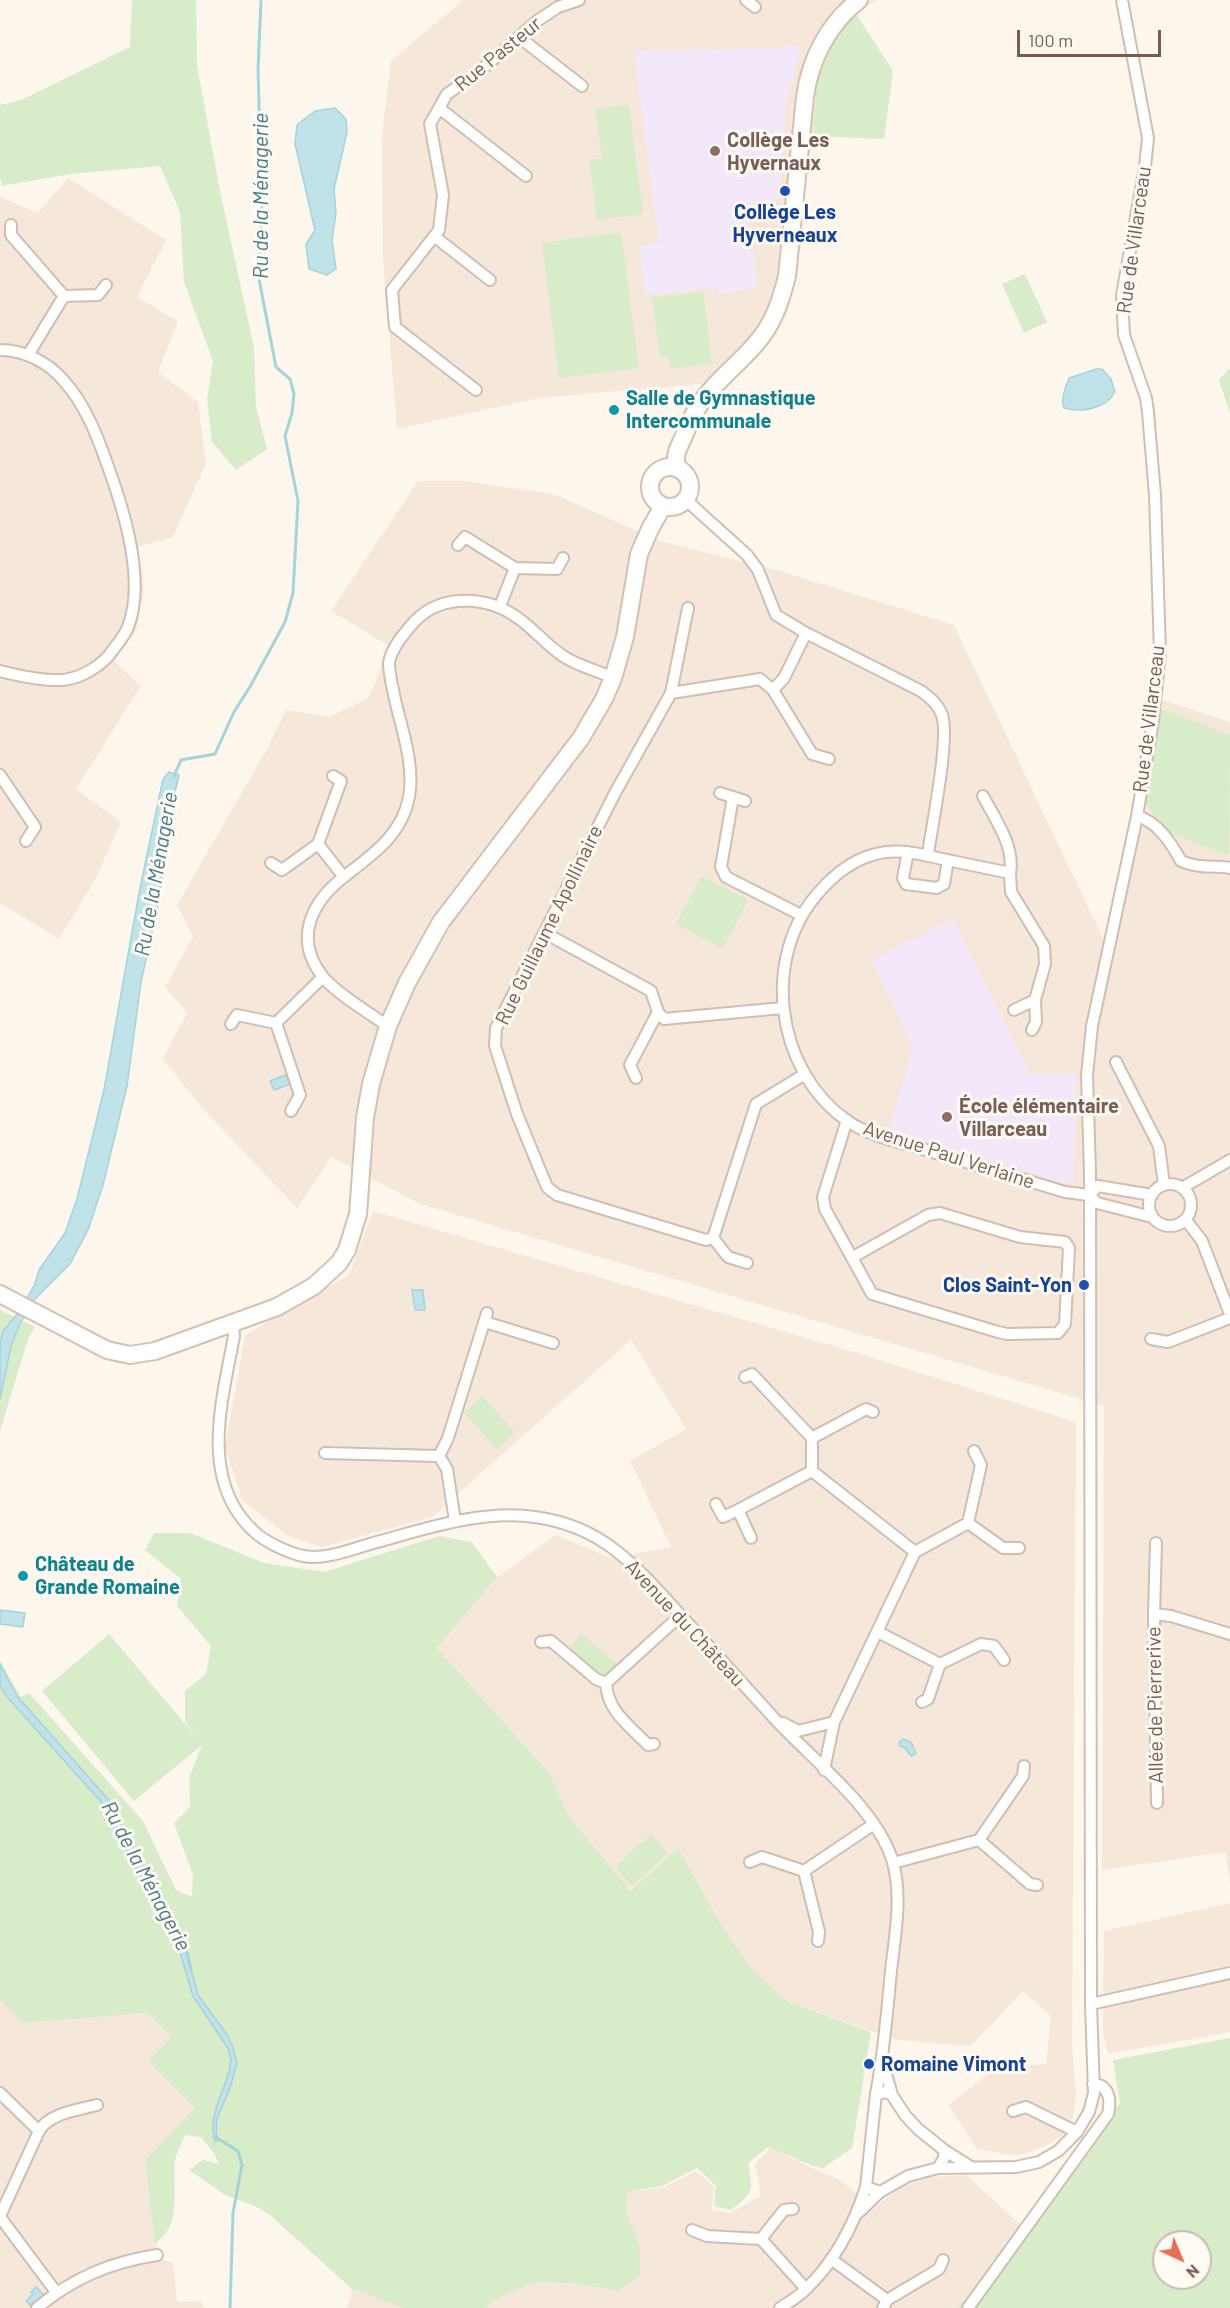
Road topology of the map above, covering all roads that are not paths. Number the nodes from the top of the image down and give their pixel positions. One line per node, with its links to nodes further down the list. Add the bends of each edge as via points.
1 (579, 0): 4 (street, Rue Pasteur, via 558,7)
2 (858, 0): 16 (street, via 832,26 816,56 806,89 787,276 773,319 764,335 704,398 675,455)
3 (1122, 0): 36 (street, Rue de Villarceau, via 1148,138 1122,314 1124,335 1148,412 1160,653)
4 (519, 37): 5 (street); 6 (street, Rue Pasteur, via 447,94)
5 (582, 86)
6 (439, 108): 7 (street); 9 (street, Rue Pasteur, via 429,124 443,195 439,230)
7 (526, 176)
8 (11, 225): 12 (street, via 11,235)
9 (434, 236): 10 (street); 15 (street, Rue Pasteur, via 392,290 395,327)
10 (490, 280)
11 (106, 285): 12 (street, via 98,295)
12 (64, 296): 14 (street)
13 (0, 350): 14 (street)
14 (28, 355): 25 (street, via 64,381 83,409 102,450 122,506 135,581 133,608 128,629 110,655 84,673 65,680)
15 (476, 390)
16 (678, 469): 17 (street, via 690,482); 18 (street, via 661,469 651,483 651,494)
17 (686, 500): 18 (street, via 676,506); 24 (street, via 747,555 758,570 776,615)
18 (663, 506): 26 (street, via 639,554 625,637)
19 (458, 545): 21 (street, via 465,537)
20 (563, 558): 21 (street, via 557,569)
21 (515, 568): 22 (street)
22 (500, 606): 26 (street, via 564,657); 45 (street, via 462,599 441,605 423,612 397,644 389,662 410,777 405,815 382,846)
23 (688, 608): 28 (street, Rue Guillaume Apollinaire)
24 (806, 633): 27 (street, via 784,678); 40 (street, via 921,691 943,717 944,741)
25 (1, 673)
26 (613, 678): 55 (street, via 581,738 441,922)
27 (773, 690): 28 (street, via 760,679); 29 (street, via 812,754)
28 (671, 693): 47 (street, Rue Guillaume Apollinaire)
29 (829, 759)
30 (0, 775): 37 (street, via 35,827)
31 (333, 776): 38 (street, via 341,781)
32 (720, 793): 34 (street)
33 (983, 796): 44 (street, via 1010,850)
34 (733, 797): 35 (street); 46 (street, via 721,867 726,877)
35 (745, 801)
36 (1137, 816): 43 (street, via 1148,819 1158,829 1181,861 1195,867); 65 (street, Rue de Villarceau, via 1092,1026 1088,1075)
37 (26, 841)
38 (318, 844): 42 (street, via 282,870); 45 (street)
39 (909, 852): 40 (street, Avenue Paul Verlaine); 41 (street, via 903,878 906,884 937,888 944,884); 46 (street, Avenue Paul Verlaine, via 869,855 841,871)
40 (928, 854): 41 (street, Avenue Paul Verlaine)
41 (948, 861): 44 (street, Avenue Paul Verlaine)
42 (271, 863)
43 (1230, 868)
44 (1010, 873): 49 (street, via 1011,892 1044,946 1045,964)
45 (344, 876): 48 (street, via 313,911 307,930 309,950)
46 (801, 915): 50 (street, Avenue Paul Verlaine, via 783,972)
47 (544, 933): 52 (street, via 651,991); 69 (street, Rue Guillaume Apollinaire, via 496,1028 495,1046 547,1187 556,1196 706,1240)
48 (324, 977): 53 (street); 55 (street)
49 (1035, 1000): 51 (street); 56 (street, via 1036,1022)
50 (783, 1008): 52 (street, via 664,1019); 58 (street, Avenue Paul Verlaine, via 791,1042)
51 (1014, 1010)
52 (658, 1012): 59 (street, via 630,1065)
53 (276, 1023): 54 (street, via 237,1015); 60 (street, via 300,1095)
54 (231, 1024)
55 (388, 1026): 74 (street, via 371,1084 358,1214 347,1250 314,1286 277,1307)
56 (1032, 1030)
57 (1116, 1062): 63 (street, via 1159,1146)
58 (805, 1074): 61 (street, Avenue Paul Verlaine, via 828,1104); 69 (street, via 756,1104)
59 (636, 1078)
60 (291, 1111)
61 (847, 1120): 65 (street, Avenue Paul Verlaine, via 892,1140 1065,1192); 70 (street, via 823,1197 825,1209)
62 (1230, 1160): 64 (street)
63 (1164, 1185): 64 (street); 66 (street)
64 (1182, 1188): 68 (street, via 1191,1202)
65 (1089, 1195): 66 (street, via 1098,1186); 67 (street, via 1097,1203); 115 (street, Rue de Villarceau)
66 (1152, 1195): 67 (street)
67 (1152, 1216): 68 (street, via 1168,1227)
68 (1186, 1220): 73 (street, via 1202,1241)
69 (713, 1238): 71 (street, via 728,1257)
70 (852, 1257): 70 (street, via 872,1294 879,1297 998,1332 1058,1333 1065,1324 1069,1248 1065,1242 1020,1237 940,1213 928,1215)
71 (747, 1263)
72 (0, 1294): 74 (street, via 107,1350 130,1355 155,1351)
73 (1230, 1316): 75 (street, via 1168,1342)
74 (233, 1324): 86 (street, Avenue du Château, via 218,1437 220,1468 241,1515 259,1535 304,1556 328,1556)
75 (1151, 1339)
76 (553, 1343): 82 (street, via 486,1318)
77 (746, 1377): 79 (street, via 752,1374)
78 (873, 1412): 79 (street, via 866,1408)
79 (812, 1438): 83 (street)
80 (974, 1451): 87 (street, via 981,1465)
81 (325, 1453): 82 (street)
82 (439, 1456): 86 (street, via 447,1469)
83 (812, 1472): 85 (street); 91 (street)
84 (716, 1504): 85 (street, via 723,1517)
85 (738, 1510): 88 (street)
86 (455, 1521): 93 (street, Avenue du Château, via 534,1517 589,1533 638,1570)
87 (968, 1523): 90 (street, via 1003,1548); 91 (street)
88 (751, 1538)
89 (1156, 1543): 92 (street)
90 (1019, 1548)
91 (915, 1552): 94 (street)
92 (1155, 1614): 95 (street, Allée de Pierrerive); 106 (street, Allée de Pierrerive)
93 (681, 1616): 99 (street); 101 (street, Avenue du Château)
94 (878, 1632): 98 (street); 102 (street)
95 (1230, 1634)
96 (541, 1642): 99 (street, via 551,1641)
97 (1004, 1660): 98 (street, via 994,1646 981,1644)
98 (940, 1664): 100 (street, via 928,1699)
99 (606, 1683): 103 (street, via 606,1697 615,1712 648,1745)
100 (922, 1702)
101 (775, 1719): 102 (street, via 798,1731); 105 (street, Avenue du Château)
102 (834, 1722): 105 (street)
103 (654, 1744)
104 (1024, 1766): 108 (street, via 1023,1776)
105 (824, 1770): 107 (street, Avenue du Château)
106 (1156, 1803)
107 (874, 1824): 110 (street, Avenue du Château); 111 (street)
108 (979, 1840): 110 (street); 112 (street, via 1030,1884)
109 (750, 1862): 111 (street, via 762,1857)
110 (893, 1863): 116 (street, Avenue du Château, via 898,1897)
111 (804, 1871): 113 (street)
112 (1037, 1885)
113 (818, 1941)
114 (1230, 1973): 115 (street)
115 (1091, 2004): 117 (street, Rue de Villarceau)
116 (882, 2060): 119 (street, Avenue du Château); 120 (street, Avenue du Château)
117 (1093, 2084): 124 (street, Rue de Villarceau, via 1089,2112); 143 (street, via 1110,2096 1108,2114)
118 (0, 2093): 123 (street)
119 (876, 2094): 120 (street); 128 (street, Avenue du Château)
120 (892, 2095): 125 (street, via 918,2129)
121 (97, 2105): 123 (street, via 62,2114)
122 (1013, 2111): 124 (street, via 1026,2107)
123 (39, 2131): 132 (street)
124 (1077, 2132): 126 (street, Rue de Villarceau, via 1058,2151 1039,2162 1016,2167)
125 (944, 2150): 126 (street); 127 (street)
126 (971, 2167): 127 (street, Rue de Villarceau)
127 (938, 2168): 129 (street, Rue de Villarceau, via 908,2176)
128 (866, 2187): 129 (street); 131 (street, Avenue du Château)
129 (880, 2192): 131 (street, Rue de Villarceau)
130 (793, 2209): 134 (street, via 784,2210)
131 (858, 2213): 136 (street)
132 (0, 2216): 139 (street)
133 (692, 2230): 134 (street, via 707,2236)
134 (761, 2239): 138 (street)
135 (157, 2255): 139 (street, via 106,2267)
136 (831, 2259): 138 (street); 140 (street)
137 (943, 2260): 140 (street, via 939,2269)
138 (806, 2289): 142 (street)
139 (56, 2292): 141 (street)
140 (885, 2304)
141 (37, 2308)
142 (780, 2308)
143 (968, 2308)

